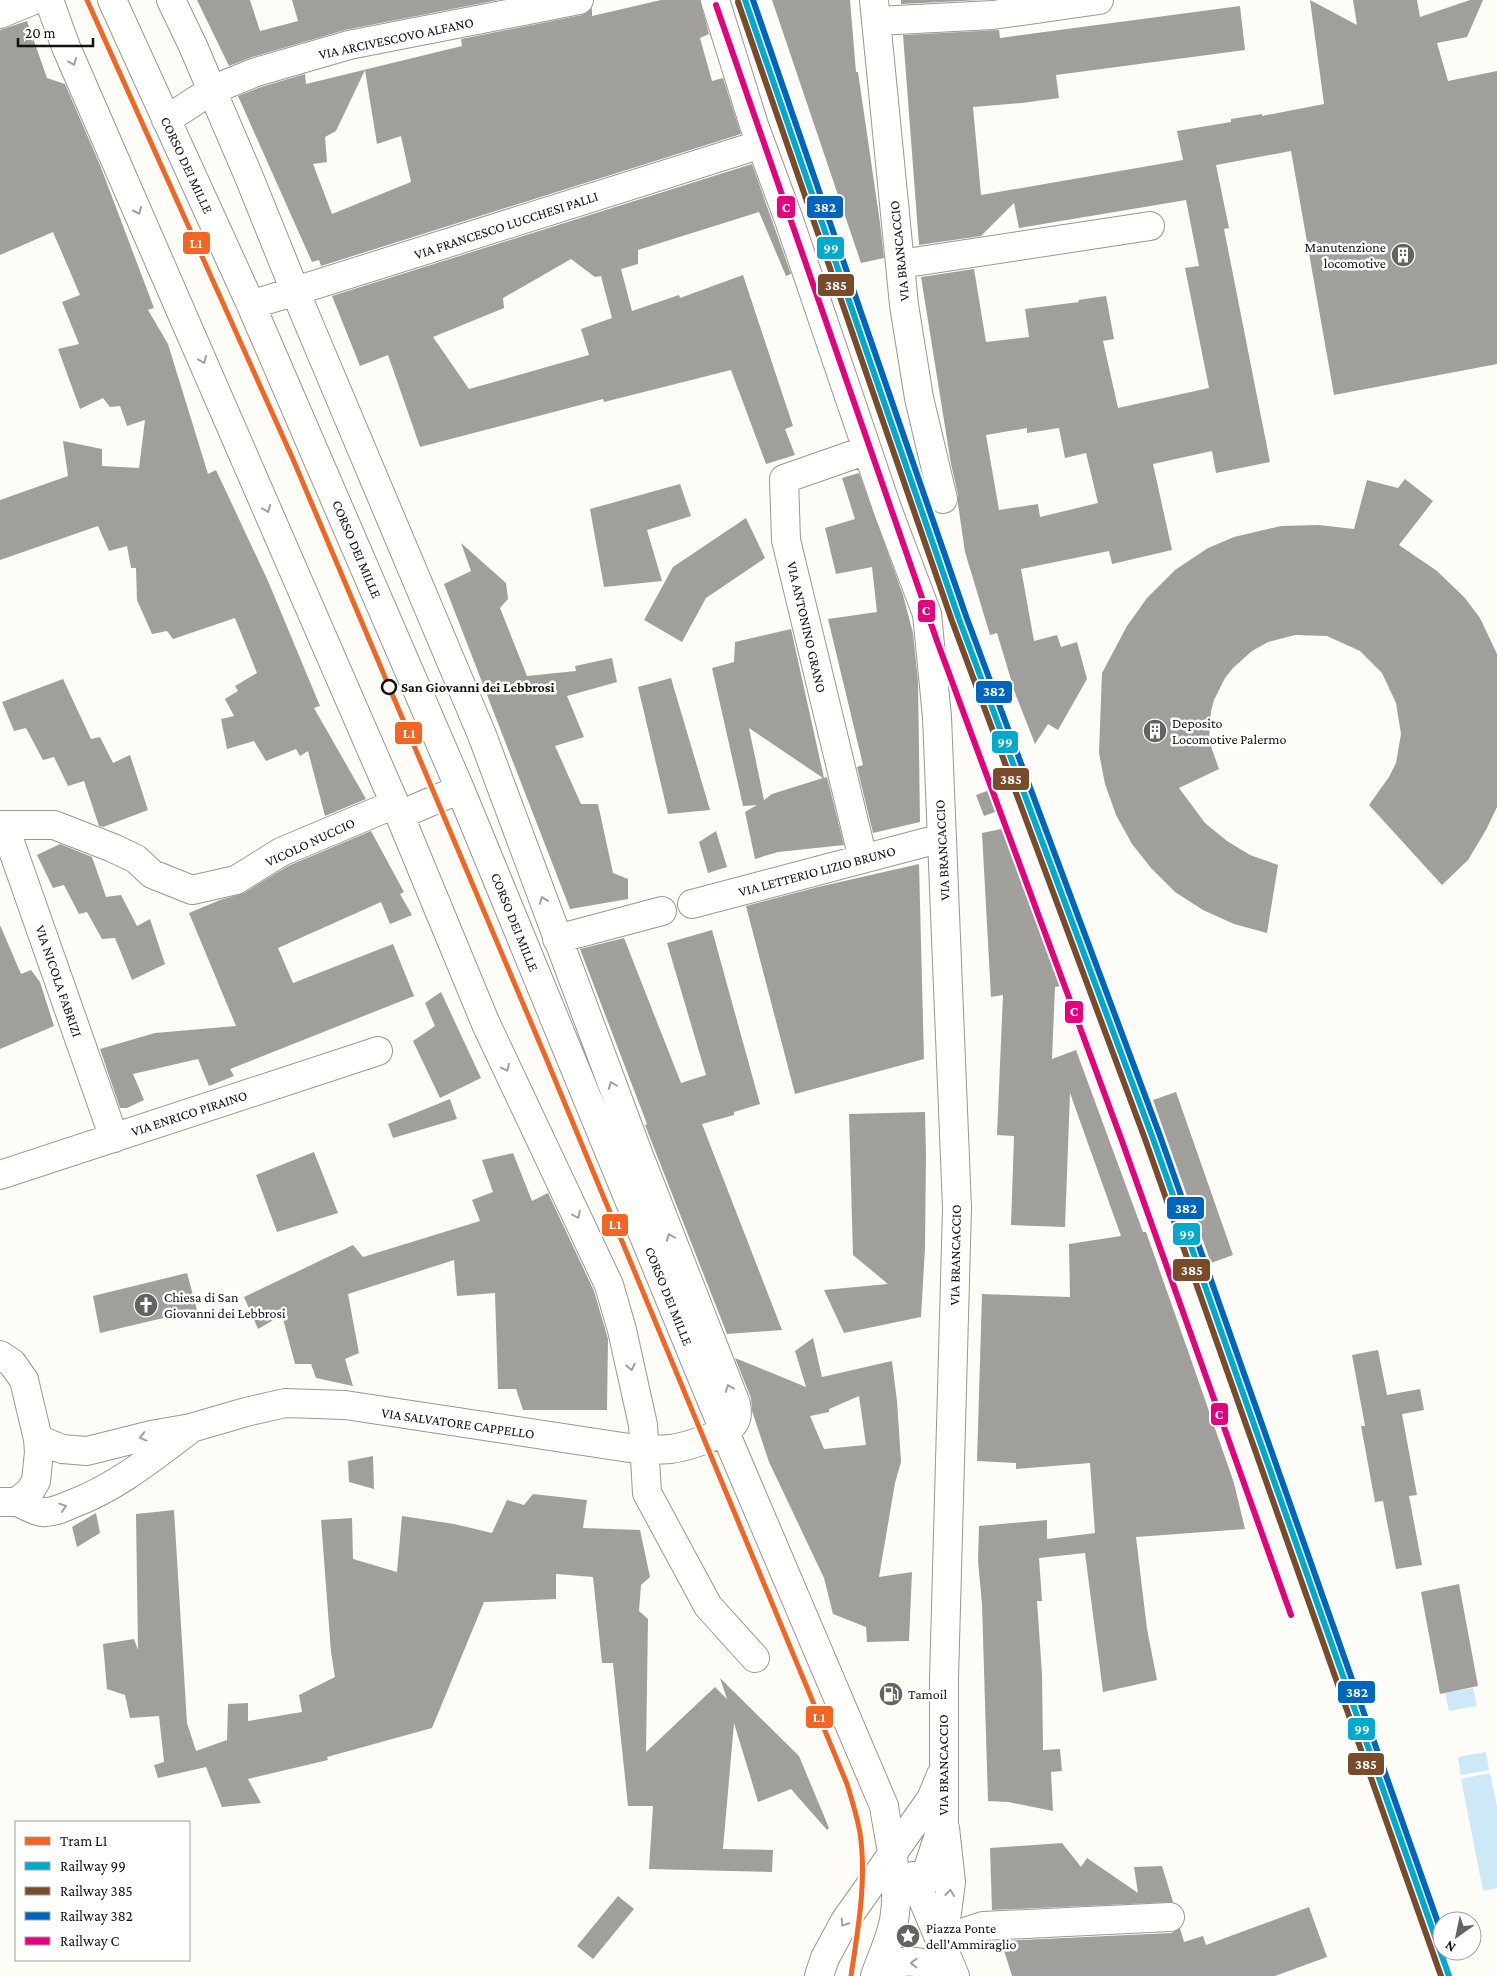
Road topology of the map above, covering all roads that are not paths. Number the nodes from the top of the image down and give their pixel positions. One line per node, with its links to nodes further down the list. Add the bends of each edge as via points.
1 (34, 0): 9 (street)
2 (49, 0): 20 (street, one-way to 20)
3 (112, 0): 11 (street, CORSO DEI MILLE)
4 (171, 0): 10 (street)
5 (579, 0): 10 (street, VIA ARCIVESCOVO ALFANO, via 349,45 256,72)
6 (715, 0): 12 (street, VIA BRANCACCIO)
7 (1099, 0): 8 (street, via 993,15)
8 (876, 10): 14 (street, VIA BRANCACCIO)
9 (0, 14)
10 (212, 90): 11 (street, VIA ARCIVESCOVO ALFANO); 15 (street)
11 (166, 120): 16 (street, CORSO DEI MILLE)
12 (760, 143): 15 (street, VIA FRANCESCO LUCCHESI PALLI); 17 (street, VIA BRANCACCIO)
13 (1150, 226): 14 (street)
14 (900, 264): 18 (street, VIA BRANCACCIO, via 919,398)
15 (295, 291): 16 (street, VIA FRANCESCO LUCCHESI PALLI); 26 (street, one-way to 15, via 482,735)
16 (251, 305): 19 (street, CORSO DEI MILLE)
17 (867, 450): 22 (street, VIA BRANCACCIO, via 927,614); 23 (street, VIA ANTONINO GRANO, via 784,479 786,540)
18 (943, 500)
19 (460, 789): 20 (street, VICOLO NUCCIO); 32 (street, CORSO DEI MILLE)
20 (397, 809): 21 (street, VICOLO NUCCIO, via 281,852 236,880 192,890 152,874 136,859 54,826); 34 (street, one-way to 34, via 486,1024 609,1285 634,1384)
21 (2, 825): 28 (street, VIA NICOLA FABRIZI)
22 (942, 838): 23 (street, VIA LETTERIO LIZIO BRUNO); 37 (street, VIA BRANCACCIO, via 957,1208)
23 (863, 859): 24 (street, VIA LETTERIO LIZIO BRUNO)
24 (692, 904)
25 (662, 912): 26 (street)
26 (558, 939): 32 (street, one-way to 26, via 734,1423 736,1404)
27 (378, 1051): 28 (street, VIA ENRICO PIRAINO)
28 (114, 1138): 29 (street, VIA ENRICO PIRAINO)
29 (0, 1175)
30 (0, 1355): 33 (street, via 12,1363 24,1380)
31 (191, 1428): 33 (street, VIA SALVATORE CAPPELLO, one-way to 33, via 87,1451 62,1449); 34 (street, VIA SALVATORE CAPPELLO, via 285,1403 345,1406); 35 (street, VIA SALVATORE CAPPELLO, one-way to 31, via 42,1512 82,1501 113,1485)
32 (725, 1431): 34 (street, VIA SALVATORE CAPPELLO, via 672,1449); 39 (street, CORSO DEI MILLE, via 884,1806)
33 (38, 1439): 35 (street, via 36,1481 30,1491)
34 (645, 1449): 36 (street, via 646,1493 708,1606)
35 (9, 1502)
36 (755, 1658)
37 (943, 1768): 38 (street, VIA BRANCACCIO); 39 (street, via 931,1799)
38 (944, 1819): 40 (street, VIA BRANCACCIO); 42 (street, one-way to 38, via 951,1882)
39 (895, 1848): 40 (street); 43 (street, via 895,1914); 44 (street, one-way to 44, via 834,1938)
40 (920, 1893): 42 (street)
41 (1170, 1917): 42 (street, via 983,1926)
42 (940, 1940): 45 (street)
43 (876, 1975): 45 (street, one-way to 43, via 925,1963 911,1962 894,1964)
44 (819, 1976)
45 (953, 1976)

